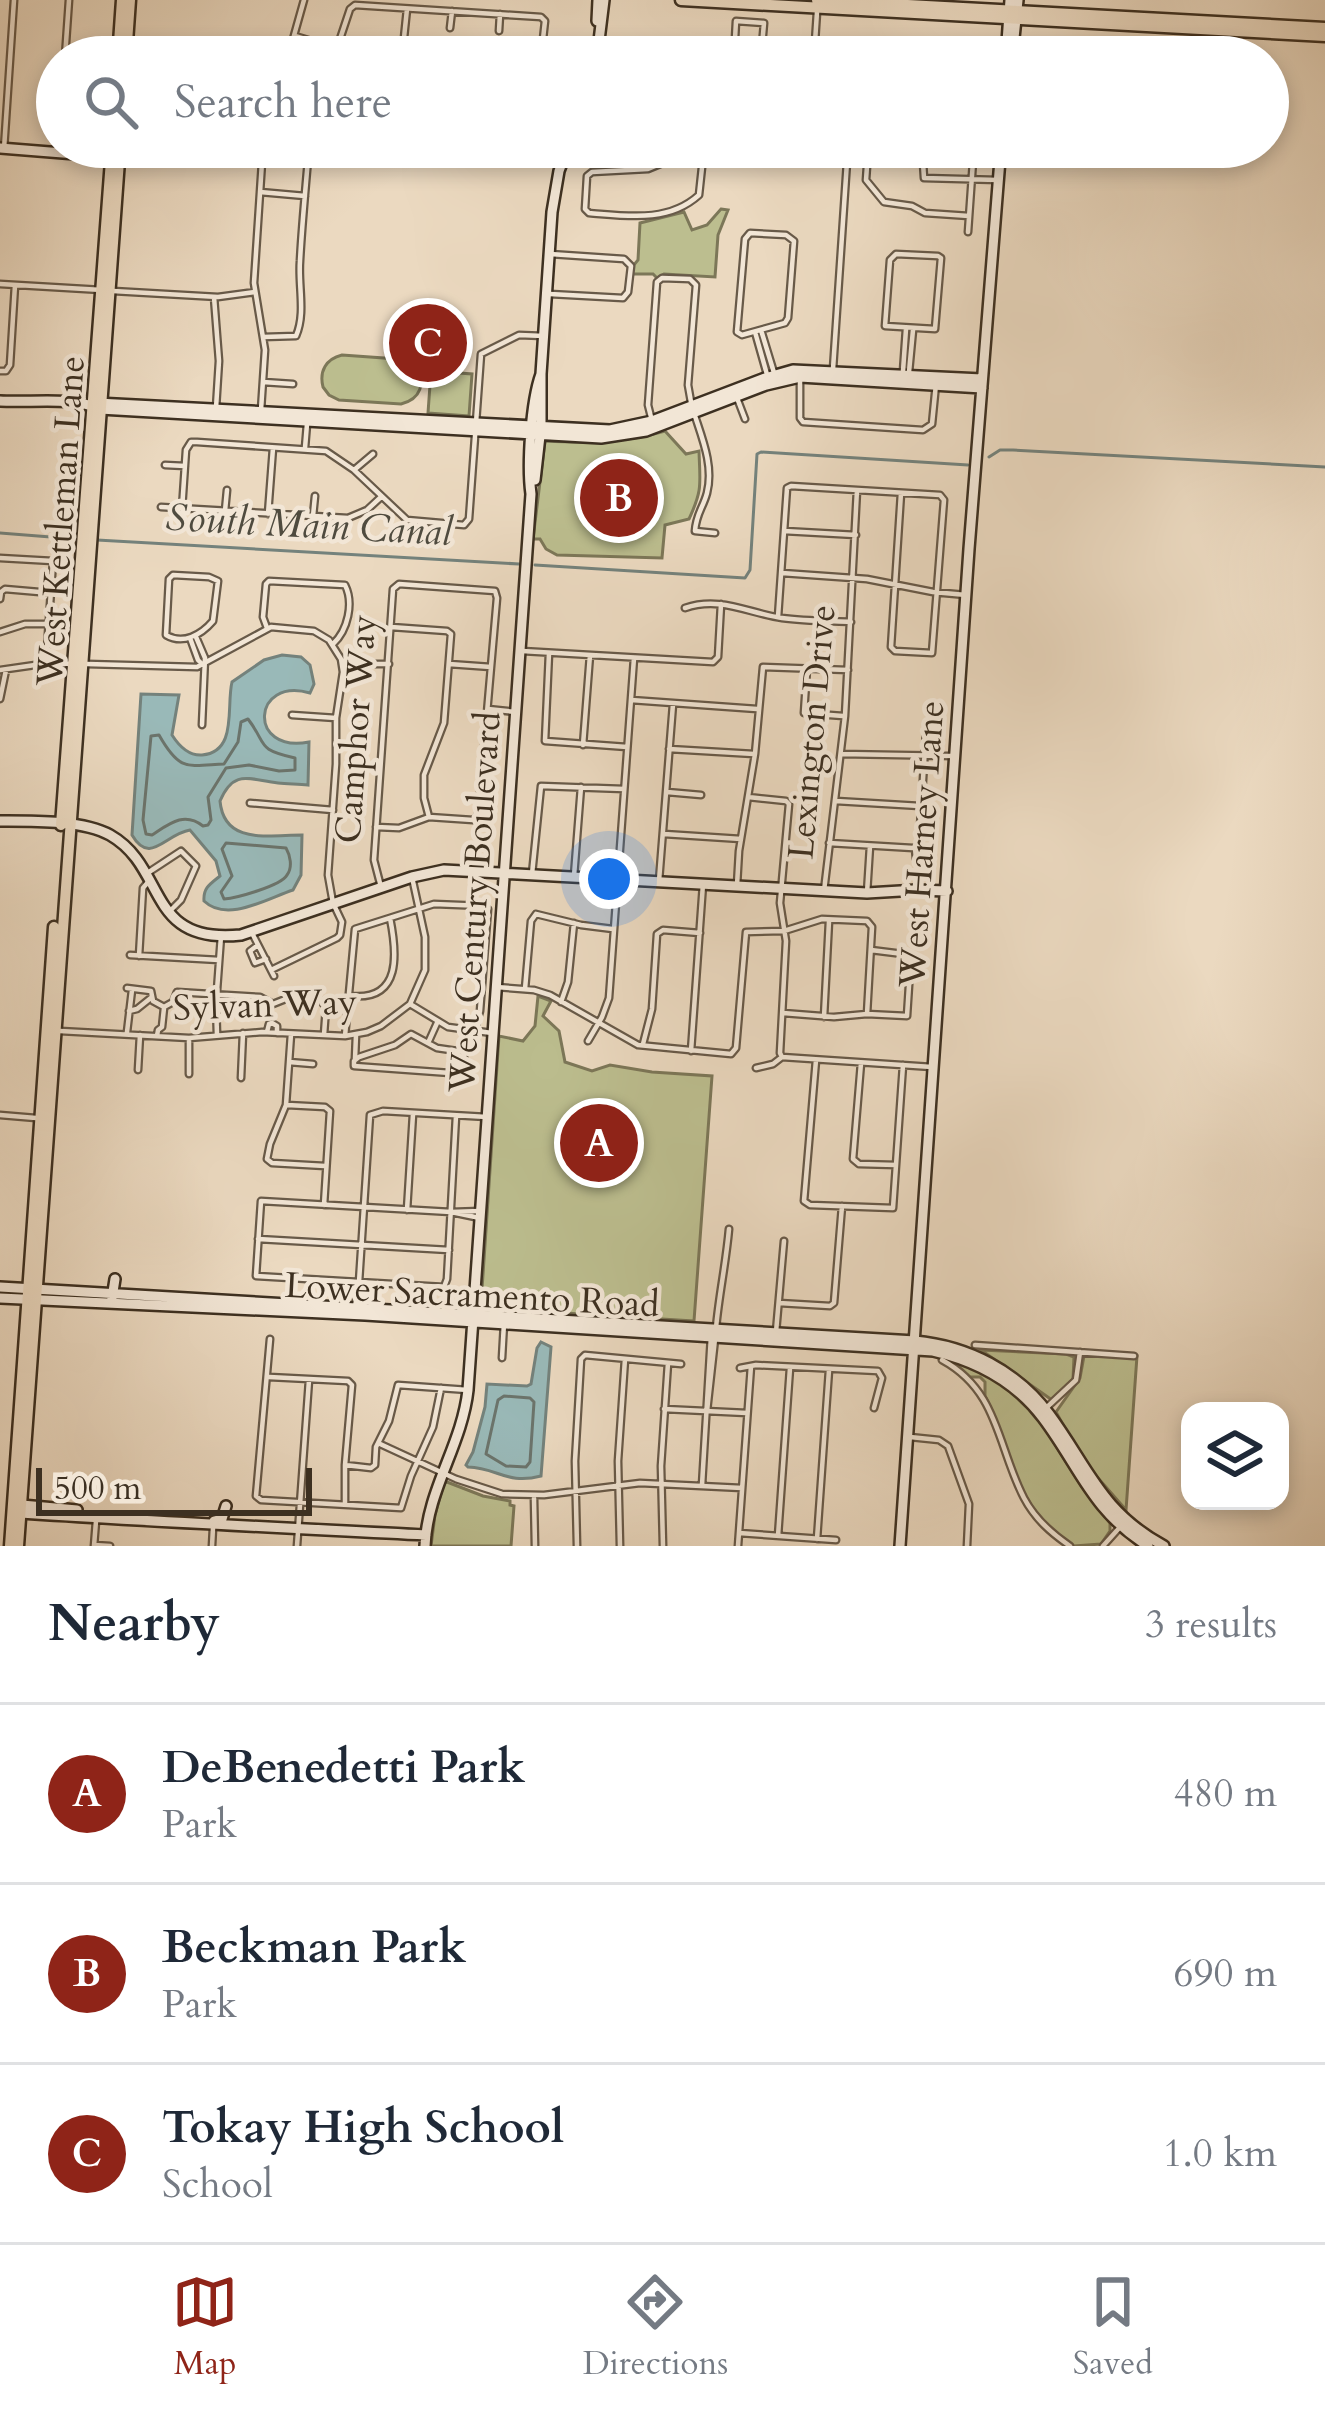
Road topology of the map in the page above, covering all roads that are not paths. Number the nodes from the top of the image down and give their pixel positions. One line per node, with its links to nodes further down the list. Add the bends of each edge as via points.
1 (14, 0): 29 (street)
2 (69, 0): 18 (street)
3 (126, 0): 19 (main road); 20 (main road)
4 (304, 0): 21 (street)
5 (601, 0): 25 (main road)
6 (681, 0): 7 (main road)
7 (817, 3): 8 (main road); 28 (street)
8 (877, 5): 10 (main road)
9 (407, 9): 11 (street); 22 (street, via 352,7); 23 (street)
10 (1013, 10): 17 (main road)
11 (452, 11): 12 (street); 15 (street)
12 (500, 14): 16 (street); 24 (street, via 544,18)
13 (764, 14): 14 (street)
14 (764, 23): 26 (street, via 736,21); 27 (street)
15 (451, 28)
16 (499, 31)
17 (1325, 32)
18 (66, 36)
19 (120, 36)
20 (124, 36)
21 (295, 36)
22 (341, 36)
23 (404, 36)
24 (543, 36)
25 (598, 36)
26 (735, 36)
27 (763, 36)
28 (815, 36)
29 (2, 149): 30 (main road)
30 (36, 150)
31 (114, 168): 51 (main road, West Kettleman Lane)
32 (262, 168): 44 (street)
33 (307, 168): 45 (street)
34 (561, 168): 48 (main road, West Century Boulevard)
35 (651, 168): 36 (street, via 589,174 585,209 672,211 699,196)
36 (702, 168)
37 (847, 168): 63 (street)
38 (867, 168): 46 (street, via 866,180 884,202)
39 (923, 168): 42 (street, via 924,178)
40 (973, 168): 42 (street)
41 (999, 168): 43 (main road, West Harney Lane)
42 (972, 179): 43 (street); 46 (street)
43 (998, 180): 69 (main road, West Harney Lane)
44 (260, 192): 45 (street); 52 (street)
45 (304, 196): 60 (street, via 298,334)
46 (969, 216): 47 (street)
47 (968, 232)
48 (550, 254): 53 (main road, West Century Boulevard); 53 (street, via 631,266 623,298)
49 (0, 284): 50 (street)
50 (15, 285): 51 (street); 56 (street)
51 (105, 290): 54 (street); 72 (main road, West Kettleman Lane)
52 (255, 292): 54 (street); 60 (street)
53 (548, 294): 59 (main road, West Century Boulevard)
54 (214, 297): 73 (street)
55 (0, 329): 56 (street)
56 (12, 329): 61 (street)
57 (910, 329): 57 (street, via 938,326 938,256 891,256 884,324); 64 (street)
58 (758, 331): 58 (street, via 788,318 789,236 746,236 737,337); 65 (street)
59 (544, 336): 79 (street, via 519,335 482,354); 80 (main road, West Century Boulevard)
60 (262, 337): 66 (street)
61 (4, 370)
62 (799, 373): 63 (main road); 65 (main road); 68 (street, via 803,422 923,430 932,424)
63 (833, 374): 64 (main road)
64 (905, 377): 68 (main road); 69 (main road)
65 (772, 379): 70 (main road); 74 (main road)
66 (263, 382): 67 (street); 75 (street)
67 (293, 384)
68 (936, 384): 69 (main road)
69 (982, 384): 109 (main road, West Harney Lane)
70 (737, 398): 74 (main road); 77 (street)
71 (0, 400): 72 (main road)
72 (98, 405): 73 (main road); 75 (main road); 126 (main road, West Kettleman Lane); 126 (main road, West Kettleman Lane)
73 (216, 408): 75 (main road)
74 (693, 410): 78 (main road); 78 (street, via 696,285 662,278); 80 (main road, via 611,438); 88 (street)
75 (261, 415): 76 (main road)
76 (307, 418): 79 (main road); 82 (street)
77 (745, 419)
78 (652, 421): 80 (main road)
79 (476, 428): 80 (main road); 93 (street, via 467,524 412,522)
80 (537, 431): 121 (main road, West Century Boulevard)
81 (273, 446): 82 (street); 85 (street, via 197,442 188,445); 97 (street)
82 (305, 448): 86 (street)
83 (374, 454): 86 (street)
84 (165, 465): 85 (street)
85 (184, 466): 95 (street)
86 (354, 470): 93 (street)
87 (722, 474): 88 (street)
88 (708, 476): 100 (street, via 695,529)
89 (227, 490): 96 (street)
90 (857, 490): 91 (street); 99 (street, via 787,488); 101 (street, Lexington Drive)
91 (902, 493): 105 (street); 108 (street, via 943,497)
92 (315, 496): 98 (street)
93 (381, 496): 98 (street, via 355,517)
94 (161, 508): 95 (street)
95 (182, 509): 96 (street)
96 (225, 512): 97 (street)
97 (268, 514): 98 (street)
98 (313, 516)
99 (784, 531): 101 (street); 103 (street)
100 (715, 533)
101 (856, 535): 104 (street, Lexington Drive)
102 (0, 558): 107 (street, via 53,561)
103 (782, 573): 104 (street); 113 (street)
104 (854, 578): 105 (street); 114 (street, Lexington Drive)
105 (896, 584): 108 (street); 108 (street, via 896,652 932,653)
106 (2, 590): 107 (street); 110 (street)
107 (51, 593): 115 (street)
108 (938, 593): 109 (street)
109 (966, 595): 152 (main road, West Harney Lane)
110 (0, 599)
111 (721, 604): 112 (street); 113 (street); 124 (street, via 716,660)
112 (685, 608)
113 (778, 617): 114 (street)
114 (851, 622): 134 (street, Lexington Drive)
115 (49, 625): 118 (street); 125 (street)
116 (391, 627): 128 (street, Camphor Way); 129 (street, via 447,631); 131 (street, Camphor Way, via 399,584 496,592)
117 (267, 628): 120 (street, via 314,631); 120 (street, via 269,581 345,585 346,628); 130 (street)
118 (0, 632)
119 (193, 637): 119 (street, via 213,621 218,581 172,575 166,635); 130 (street)
120 (333, 644): 127 (street)
121 (520, 651): 122 (street); 140 (main road, West Century Boulevard)
122 (549, 653): 123 (street); 146 (street, via 543,734 547,742)
123 (590, 656): 124 (street); 146 (street)
124 (634, 658): 136 (street)
125 (46, 663): 126 (street); 133 (street)
126 (76, 664): 130 (street); 164 (main road, West Kettleman Lane); 164 (main road, West Kettleman Lane)
127 (343, 664): 128 (street); 143 (street)
128 (389, 664): 165 (street, Camphor Way)
129 (449, 664): 131 (street); 162 (street, via 442,729 424,775)
130 (203, 665): 144 (street)
131 (492, 667): 138 (street)
132 (807, 668): 134 (street); 139 (street, via 763,667); 142 (street, via 804,713)
133 (3, 670): 135 (street)
134 (848, 670): 142 (street, Lexington Drive)
135 (0, 699)
136 (631, 700): 137 (street); 147 (street)
137 (673, 704): 139 (street); 148 (street)
138 (488, 709): 140 (street); 162 (street, via 478,816)
139 (759, 709): 149 (street)
140 (516, 712): 172 (main road, West Century Boulevard)
141 (292, 715): 143 (street)
142 (845, 716): 150 (street, Lexington Drive)
143 (337, 718): 161 (street)
144 (202, 725)
145 (926, 732): 151 (street)
146 (583, 745): 147 (street)
147 (627, 747): 154 (street)
148 (669, 749): 149 (street); 155 (street)
149 (755, 754): 157 (street)
150 (841, 754): 151 (street); 158 (street, Lexington Drive)
151 (925, 755): 152 (street); 160 (street)
152 (956, 756): 184 (main road, West Harney Lane)
153 (581, 787): 154 (street); 173 (street, via 543,785); 174 (street)
154 (624, 789): 177 (street)
155 (667, 792): 156 (street); 166 (street)
156 (701, 795)
157 (748, 797): 167 (street); 182 (street, via 789,803)
158 (836, 801): 160 (street); 168 (street, Lexington Drive)
159 (250, 803): 161 (street)
160 (921, 806): 170 (street)
161 (333, 809): 186 (street)
162 (429, 817): 165 (street)
163 (0, 821): 164 (main road)
164 (65, 825): 175 (main road, via 114,837); 216 (main road, West Kettleman Lane); 253 (main road, West Kettleman Lane)
165 (376, 827): 181 (street, Camphor Way)
166 (664, 834): 167 (street); 178 (street)
167 (741, 839): 180 (street)
168 (829, 843): 169 (street); 183 (street, Lexington Drive)
169 (870, 846): 170 (street); 185 (street)
170 (914, 848): 171 (street)
171 (916, 860)
172 (503, 872): 173 (main road); 176 (main road); 201 (main road, West Century Boulevard)
173 (532, 874): 174 (main road)
174 (574, 876): 177 (main road)
175 (148, 877): 188 (main road); 188 (street, via 181,851 196,866); 199 (street)
176 (412, 877): 181 (main road); 187 (street, Sylvan Way)
177 (617, 879): 178 (main road); 192 (street)
178 (659, 881): 179 (main road)
179 (703, 884): 180 (main road); 195 (street)
180 (737, 886): 182 (main road)
181 (381, 887): 186 (main road)
182 (781, 888): 183 (main road); 194 (street)
183 (824, 891): 185 (main road)
184 (947, 891): 185 (main road); 243 (main road, West Harney Lane)
185 (867, 892)
186 (334, 903): 193 (main road); 193 (street, via 340,936 272,973)
187 (420, 908): 189 (street); 207 (street, Sylvan Way, via 426,964); 220 (street, via 488,909)
188 (169, 912): 196 (main road)
189 (390, 918): 204 (street, via 355,929); 204 (street, via 392,975 379,992)
190 (830, 919): 194 (street); 197 (street, via 870,923); 212 (street)
191 (574, 923): 192 (street); 202 (street, via 535,910); 206 (street)
192 (614, 929): 213 (street, via 609,998)
193 (251, 931): 196 (main road)
194 (784, 931): 210 (street); 235 (street, via 744,935 734,1052)
195 (700, 933): 234 (street, via 657,934); 235 (street)
196 (221, 937): 200 (street)
197 (871, 950): 211 (street); 211 (street, via 911,956 907,1016)
198 (130, 955): 199 (street)
199 (139, 956): 200 (street)
200 (219, 960): 203 (street)
201 (496, 987): 202 (street); 222 (main road, West Century Boulevard)
202 (525, 989): 206 (street)
203 (217, 995): 208 (street, via 177,992); 225 (street); 228 (street, via 273,1004 321,1000)
204 (349, 996): 229 (street)
205 (152, 997): 208 (street); 209 (street); 209 (street, via 129,989)
206 (562, 1002): 213 (street)
207 (410, 1004): 214 (street); 226 (street, Sylvan Way)
208 (164, 1007): 215 (street)
209 (129, 1011): 223 (street)
210 (782, 1013): 212 (street); 236 (street)
211 (867, 1014): 212 (street)
212 (824, 1017)
213 (599, 1022): 232 (street); 234 (street)
214 (437, 1023): 220 (street); 233 (street)
215 (162, 1027): 227 (street); 230 (street)
216 (55, 1031): 223 (street, Sylvan Way); 253 (main road, West Kettleman Lane)
217 (243, 1033): 218 (street, Sylvan Way); 225 (street, Sylvan Way); 247 (street)
218 (267, 1033): 219 (street, Sylvan Way); 219 (street, via 272,1023)
219 (278, 1033): 221 (street, Sylvan Way)
220 (474, 1033): 222 (street)
221 (291, 1034): 228 (street, Sylvan Way); 239 (street)
222 (492, 1034): 252 (main road, West Century Boulevard)
223 (127, 1035): 224 (street, Sylvan Way)
224 (140, 1035): 227 (street, Sylvan Way); 245 (street)
225 (217, 1035): 231 (street, Sylvan Way)
226 (356, 1035): 229 (street, Sylvan Way); 237 (street)
227 (157, 1036): 230 (street, Sylvan Way)
228 (324, 1036): 229 (street, Sylvan Way)
229 (345, 1036)
230 (167, 1037): 231 (street, Sylvan Way)
231 (190, 1038): 246 (street)
232 (587, 1041)
233 (428, 1043): 237 (street, via 408,1035); 237 (street, via 464,1052 464,1074 358,1068)
234 (642, 1046): 235 (street)
235 (691, 1051)
236 (782, 1057): 238 (street); 244 (street)
237 (355, 1060)
238 (816, 1060): 240 (street); 257 (street, via 804,1201)
239 (289, 1062): 241 (street); 248 (street)
240 (861, 1063): 242 (street); 255 (street, via 854,1159)
241 (313, 1064)
242 (903, 1065): 243 (street); 255 (street)
243 (933, 1067): 283 (main road, West Harney Lane)
244 (756, 1068)
245 (138, 1070)
246 (189, 1074)
247 (241, 1078)
248 (286, 1106): 254 (street, via 328,1108); 254 (street, via 269,1162)
249 (413, 1113): 251 (street); 258 (street, via 372,1113); 259 (street)
250 (0, 1115): 253 (street)
251 (456, 1116): 252 (street); 260 (street)
252 (487, 1117): 261 (main road, West Century Boulevard)
253 (43, 1118): 271 (main road, West Kettleman Lane)
254 (326, 1166): 256 (street)
255 (896, 1166): 257 (street, via 893,1208)
256 (324, 1205): 258 (street); 263 (street, via 261,1201)
257 (842, 1206): 274 (street, via 832,1305)
258 (365, 1207): 259 (street); 265 (street)
259 (407, 1210): 260 (street)
260 (452, 1213): 261 (street); 266 (street)
261 (480, 1214): 277 (main road, West Century Boulevard)
262 (729, 1229): 279 (street)
263 (258, 1239): 265 (street); 268 (street, via 256,1276)
264 (784, 1241): 274 (street)
265 (362, 1244): 266 (street); 268 (street)
266 (449, 1250): 268 (street, via 444,1287)
267 (115, 1279): 270 (main road)
268 (359, 1282): 276 (street)
269 (0, 1287): 271 (main road)
270 (114, 1294): 271 (main road, Lower Sacramento Road); 273 (main road); 276 (main road, Lower Sacramento Road)
271 (32, 1295): 272 (main road); 273 (main road, Lower Sacramento Road); 318 (main road, West Kettleman Lane)
272 (0, 1298)
273 (84, 1303): 275 (main road, Lower Sacramento Road); 275 (main road, via 111,1313)
274 (779, 1304): 280 (street)
275 (132, 1306): 277 (main road, Lower Sacramento Road)
276 (358, 1308): 277 (main road, Lower Sacramento Road)
277 (472, 1318): 278 (main road, Lower Sacramento Road); 279 (main road, Lower Sacramento Road); 299 (main road, West Century Boulevard)
278 (504, 1323): 279 (main road, Lower Sacramento Road); 287 (street)
279 (714, 1333): 280 (main road, Lower Sacramento Road); 281 (main road, Lower Sacramento Road); 303 (street)
280 (776, 1333): 281 (main road); 283 (main road, Lower Sacramento Road)
281 (740, 1338): 283 (main road, Lower Sacramento Road)
282 (270, 1340): 296 (street)
283 (914, 1344): 302 (main road, via 985,1360); 305 (main road, West Harney Lane); 322 (main road, via 971,1362 1014,1388)
284 (975, 1346): 285 (street)
285 (1080, 1352): 286 (street); 302 (street, via 1076,1380)
286 (1134, 1356)
287 (502, 1358)
288 (625, 1359): 290 (street); 311 (street); 314 (street, via 583,1356)
289 (942, 1360): 342 (street, via 980,1392 1024,1498)
290 (668, 1363): 291 (street); 300 (street)
291 (681, 1364)
292 (751, 1366): 293 (street); 294 (street); 304 (street)
293 (790, 1367): 295 (street); 325 (street)
294 (740, 1368)
295 (830, 1370): 301 (street, via 880,1373); 326 (street)
296 (266, 1377): 297 (street); 316 (street, via 256,1496)
297 (309, 1380): 308 (street, via 350,1383); 316 (street)
298 (441, 1388): 299 (street); 306 (street, via 398,1385); 307 (street)
299 (467, 1390): 309 (main road, West Century Boulevard)
300 (664, 1408): 303 (street); 310 (street)
301 (874, 1408)
302 (1046, 1409): 329 (main road, via 1102,1496)
303 (707, 1411): 304 (street); 312 (street)
304 (747, 1413): 313 (street)
305 (908, 1436): 340 (main road, West Harney Lane); 341 (street, via 948,1446 969,1504)
306 (378, 1442): 307 (street); 308 (street, via 374,1467)
307 (417, 1462): 309 (street); 317 (street, via 401,1508)
308 (345, 1465): 317 (street)
309 (442, 1473): 315 (street, via 496,1493); 327 (main road, West Century Boulevard)
310 (662, 1483): 311 (street); 312 (street); 338 (street)
311 (619, 1484): 314 (street); 337 (street)
312 (702, 1485): 313 (street)
313 (742, 1488): 324 (street)
314 (576, 1490): 315 (street); 336 (street)
315 (534, 1496): 335 (street)
316 (300, 1501): 317 (street); 323 (street)
317 (345, 1504)
318 (16, 1509): 319 (main road); 331 (main road, West Kettleman Lane)
319 (96, 1514): 320 (main road); 330 (street)
320 (214, 1523): 321 (main road); 321 (main road, via 226,1506); 333 (street)
321 (234, 1524): 323 (main road)
322 (1121, 1526): 329 (main road); 343 (street)
323 (298, 1528): 327 (main road); 334 (street)
324 (739, 1533): 325 (street); 339 (street)
325 (778, 1536): 326 (street)
326 (817, 1539): 328 (street)
327 (425, 1540)
328 (836, 1540)
329 (1150, 1543): 344 (main road)
330 (94, 1545): 332 (street)
331 (14, 1546)
332 (110, 1546)
333 (212, 1546)
334 (297, 1546)
335 (535, 1546)
336 (578, 1546)
337 (620, 1546)
338 (663, 1546)
339 (738, 1546)
340 (901, 1546)
341 (967, 1546)
342 (1070, 1546)
343 (1103, 1546)
344 (1163, 1546)

